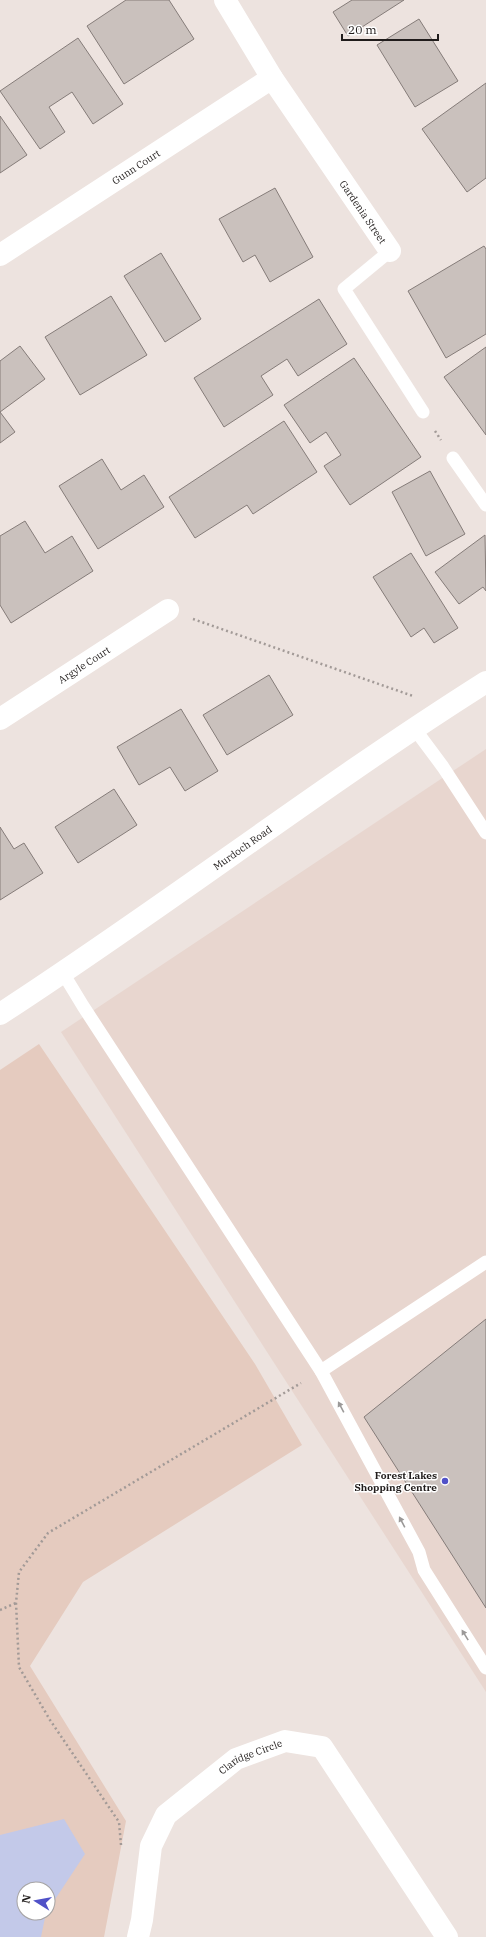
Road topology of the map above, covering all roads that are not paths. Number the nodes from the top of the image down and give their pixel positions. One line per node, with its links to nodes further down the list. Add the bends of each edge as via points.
1 (225, 0): 2 (street, Gardenia Street)
2 (272, 78): 3 (street, Gardenia Street); 4 (street, Gunn Court)
3 (390, 251): 5 (lane, Gardenia Street, via 344,288)
4 (0, 255)
5 (423, 412)
6 (453, 458): 7 (lane)
7 (486, 505)
8 (168, 610): 10 (street, Argyle Court)
9 (486, 682): 11 (street, Murdoch Road)
10 (0, 719)
11 (414, 728): 12 (lane); 13 (street, Murdoch Road)
12 (486, 833)
13 (63, 973): 14 (street, Murdoch Road); 16 (lane)
14 (0, 1014)
15 (486, 1262): 16 (lane)
16 (321, 1371): 17 (lane, one-way to 16, via 424,1570 419,1552)
17 (486, 1668)
18 (138, 1937): 19 (street, Claridge Circle, via 151,1846 166,1815 236,1759 285,1741 322,1747)
19 (447, 1937)

